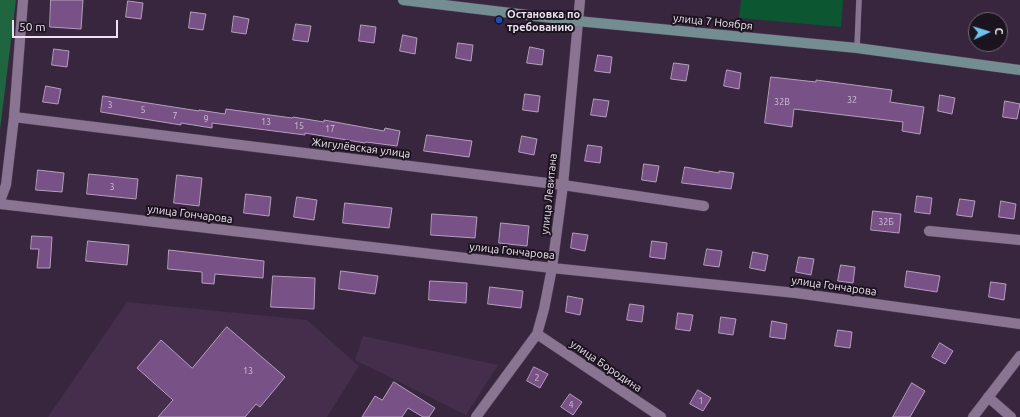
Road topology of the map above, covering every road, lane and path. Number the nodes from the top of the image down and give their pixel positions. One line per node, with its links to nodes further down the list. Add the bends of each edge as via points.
1 (23, 0): 8 (street)
2 (403, 0): 5 (street, улица 7 Ноября)
3 (580, 0): 5 (street, улица Левитана)
4 (859, 0): 6 (lane)
5 (577, 21): 6 (street, улица 7 Ноября); 9 (street, улица Левитана)
6 (857, 48): 7 (street, улица 7 Ноября)
7 (1020, 70)
8 (14, 117): 9 (street, Жигулёвская улица); 10 (street, via 6,185)
9 (562, 185): 12 (street, Жигулёвская улица); 15 (street, улица Левитана)
10 (0, 201)
11 (0, 204): 15 (street, улица Гончарова)
12 (704, 206)
13 (929, 230): 14 (street)
14 (1020, 240)
15 (552, 268): 16 (street, улица Гончарова, via 796,293); 17 (street, улица Левитана)
16 (1020, 324)
17 (537, 334): 20 (street, улица Левитана); 21 (street, улица Бородина)
18 (1020, 356): 19 (street)
19 (988, 397): 22 (street); 23 (street)
20 (476, 417)
21 (661, 417)
22 (974, 417)
23 (1011, 417)

